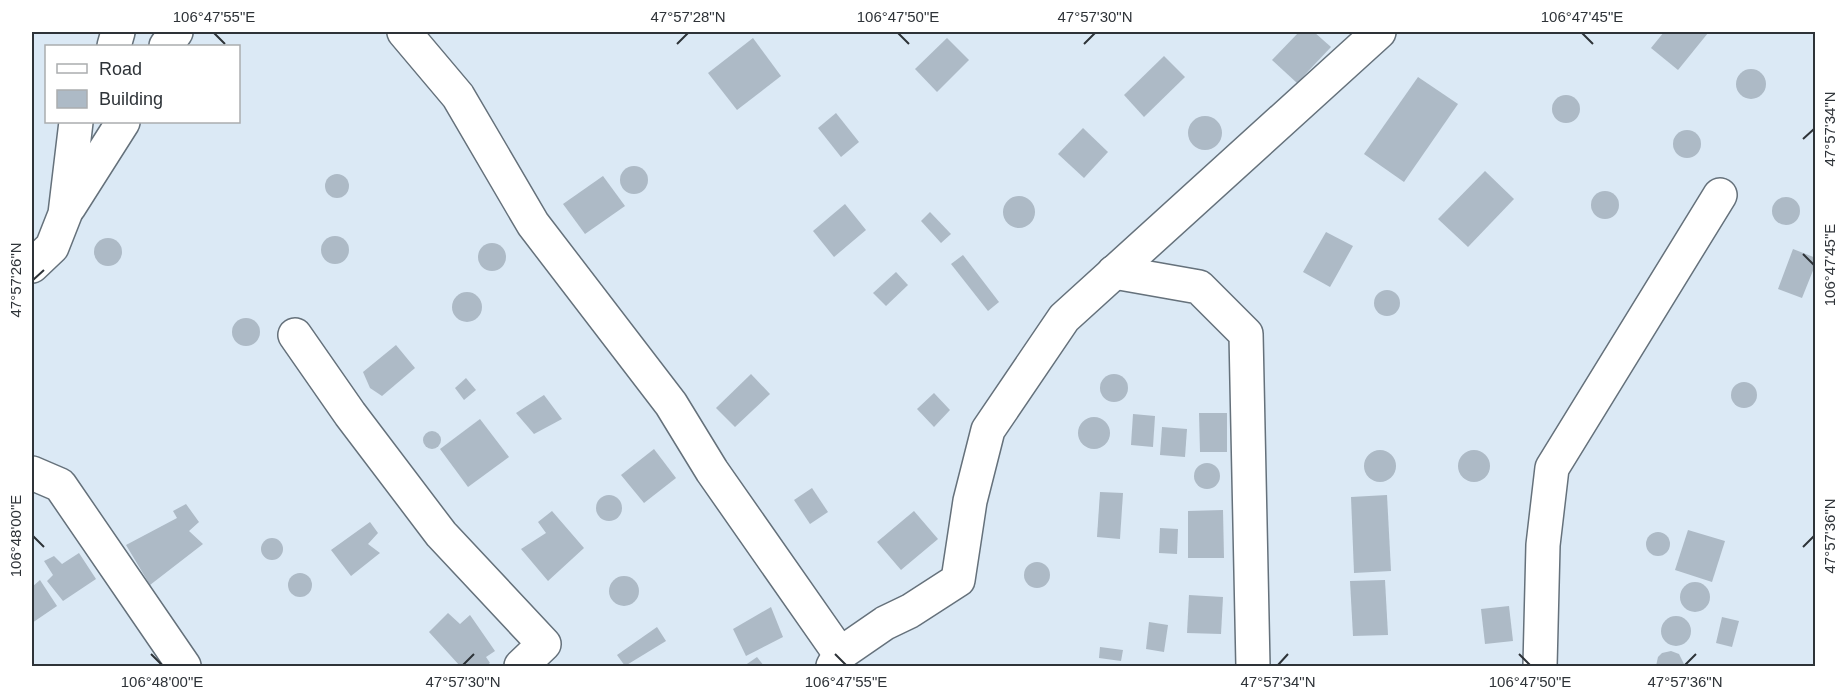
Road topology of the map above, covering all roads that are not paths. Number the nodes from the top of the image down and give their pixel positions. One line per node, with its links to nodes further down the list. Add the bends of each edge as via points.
1 (176, 32): 4 (street)
2 (404, 32): 13 (street, via 458,96 533,224 670,404)
3 (1379, 32): 10 (street)
4 (167, 45)
5 (76, 123): 8 (street)
6 (122, 123): 8 (street)
7 (1720, 195): 17 (street, via 1552,468 1543,545)
8 (65, 214): 9 (street, via 52,247)
9 (32, 266)
10 (1114, 272): 13 (street, via 1064,318 988,430 970,501 958,580 885,623); 16 (street, via 1199,287 1246,334)
11 (295, 335): 15 (street, via 441,534 544,644)
12 (32, 473): 14 (street, via 60,484)
13 (837, 660)
14 (184, 666)
15 (521, 666)
16 (1253, 666)
17 (1540, 666)

